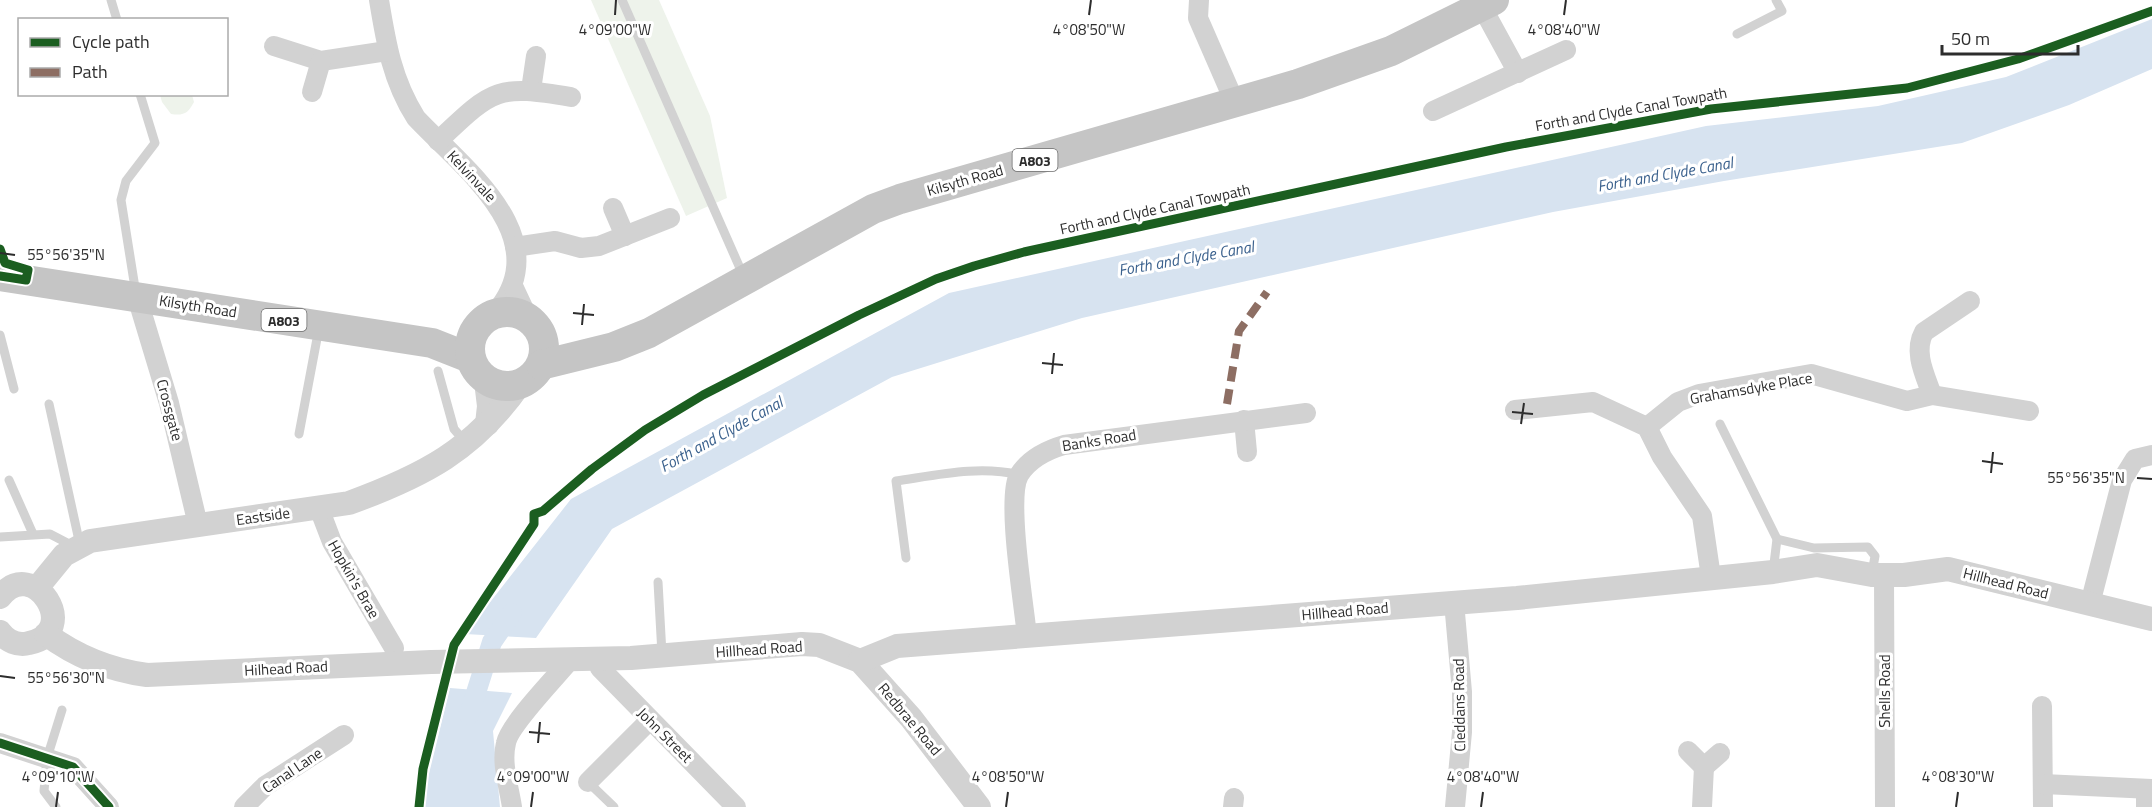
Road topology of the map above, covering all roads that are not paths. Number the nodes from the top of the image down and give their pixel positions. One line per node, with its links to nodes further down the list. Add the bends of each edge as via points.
1 (111, 0): 7 (lane)
2 (379, 0): 11 (street, Kelvinvale)
3 (622, 0): 27 (lane)
4 (1199, 0): 19 (street, via 1198,18)
5 (1776, 0): 8 (lane, via 1782,11)
6 (1488, 4): 14 (street); 19 (main road, Kilsyth Road / A803, via 1391,51)
7 (116, 18)
8 (1737, 34)
9 (274, 46): 13 (street)
10 (1566, 50): 14 (street)
11 (387, 51): 13 (street); 21 (street, Kelvinvale, via 408,105)
12 (536, 56): 15 (street)
13 (321, 61): 16 (street)
14 (1518, 73): 20 (street)
15 (531, 90): 18 (street, Kelvinvale); 21 (street, Kelvinvale, via 506,91 477,104)
16 (312, 92)
17 (141, 96): 29 (lane, via 155,143 126,181 121,200)
18 (571, 97)
19 (1235, 103): 27 (main road, Kilsyth Road / A803, via 900,199 873,209)
20 (1433, 111)
21 (438, 141): 25 (street, Kelvinvale, via 494,198 511,228)
22 (613, 208): 24 (street)
23 (670, 218): 24 (street)
24 (625, 236): 25 (street, via 590,248 555,241)
25 (515, 247): 28 (street, Kelvinvale)
26 (0, 276): 29 (main road, Kilsyth Road / A803)
27 (744, 279): 35 (main road, Kilsyth Road / A803, via 649,333)
28 (513, 286): 32 (street, Kelvinvale); 34 (street)
29 (137, 297): 31 (main road, Kilsyth Road / A803); 55 (street, Crossgate, via 169,403)
30 (1971, 301): 39 (street, via 1924,332 1920,339 1920,362)
31 (320, 326): 36 (main road, Kilsyth Road / A803); 48 (lane)
32 (535, 326): 34 (main road, via 507,311); 35 (main road); 37 (main road, via 544,345)
33 (0, 335): 38 (lane)
34 (481, 346): 36 (main road, Kilsyth Road / A803); 37 (main road, via 503,386); 45 (street, via 489,406)
35 (589, 352): 37 (main road, Kilsyth Road / A803)
36 (435, 357): 49 (lane, via 454,429)
37 (530, 375): 45 (street, Eastside)
38 (14, 389)
39 (1932, 395): 42 (street, Grahamsdyke Place); 47 (street, Grahamsdyke Place, via 1907,401 1811,374 1699,394 1678,402)
40 (49, 404): 59 (lane)
41 (1515, 410): 47 (street, via 1593,402)
42 (2029, 411)
43 (1306, 413): 44 (street, Banks Road)
44 (1244, 420): 50 (street); 52 (street, Banks Road, via 1064,445 1045,452)
45 (487, 424): 49 (street, Eastside)
46 (1720, 424): 58 (lane)
47 (1647, 427): 63 (street, via 1662,457 1702,516)
48 (299, 434)
49 (467, 445): 54 (street, Eastside, via 430,469 380,492)
50 (1247, 452)
51 (2152, 455): 68 (street, via 2135,459 2122,480)
52 (1020, 475): 60 (lane, via 1002,470 981,471 896,481); 71 (street, via 1013,499)
53 (9, 480): 56 (lane)
54 (319, 508): 55 (street, Eastside); 73 (street, Hopkin's Brae, via 332,542)
55 (198, 525): 59 (street, Eastside, via 106,537)
56 (33, 534): 57 (lane); 59 (lane, via 50,534)
57 (0, 537)
58 (1777, 539): 61 (lane); 62 (lane, via 1814,548 1868,547 1875,556)
59 (78, 546): 65 (street, Eastside, via 53,566)
60 (906, 558)
61 (1773, 572): 62 (street, Hillhead Road, via 1817,565); 63 (street, Hillhead Road)
62 (1878, 575): 68 (street, Hillhead Road, via 1948,569); 100 (street, Shells Road)
63 (1711, 577): 67 (street, Hillhead Road)
64 (658, 582): 74 (lane)
65 (36, 588): 66 (street, via 18,585); 70 (street, via 50,600 52,608 51,626)
66 (0, 597)
67 (1454, 602): 71 (street, Hillhead Road); 98 (street, Cleddans Road, via 1462,692)
68 (2090, 604): 69 (street, Hillhead Road)
69 (2152, 619)
70 (46, 634): 72 (street, via 33,643); 75 (street, Hilhead Road, via 87,660 147,675)
71 (1027, 636): 78 (street, Hillhead Road, via 897,646)
72 (3, 641)
73 (394, 648)
74 (662, 656): 77 (street, Hillhead Road); 78 (street, Hillhead Road, via 802,644 819,645)
75 (536, 659): 76 (street, Hillhead Road)
76 (571, 659): 77 (street, Hillhead Road); 94 (street, via 506,742)
77 (600, 659): 81 (street, John Street, via 600,668)
78 (860, 661): 97 (street, Redbrae Road, via 911,718)
79 (2042, 706): 89 (street)
80 (62, 710): 86 (lane)
81 (650, 720): 88 (street); 96 (street, John Street)
82 (344, 735): 93 (street, Canal Lane, via 265,786)
83 (0, 743): 86 (street)
84 (1688, 752): 87 (street)
85 (1720, 753): 87 (street)
86 (47, 758): 91 (lane, via 44,791); 92 (street, via 73,767)
87 (1704, 766): 99 (street)
88 (588, 782): 95 (lane)
89 (2043, 784): 90 (street); 101 (street)
90 (2148, 795)
91 (56, 807)
92 (109, 807)
93 (244, 807)
94 (512, 807)
95 (614, 807)
96 (736, 807)
97 (979, 807)
98 (1455, 807)
99 (1702, 807)
100 (1885, 807)
101 (2043, 807)

